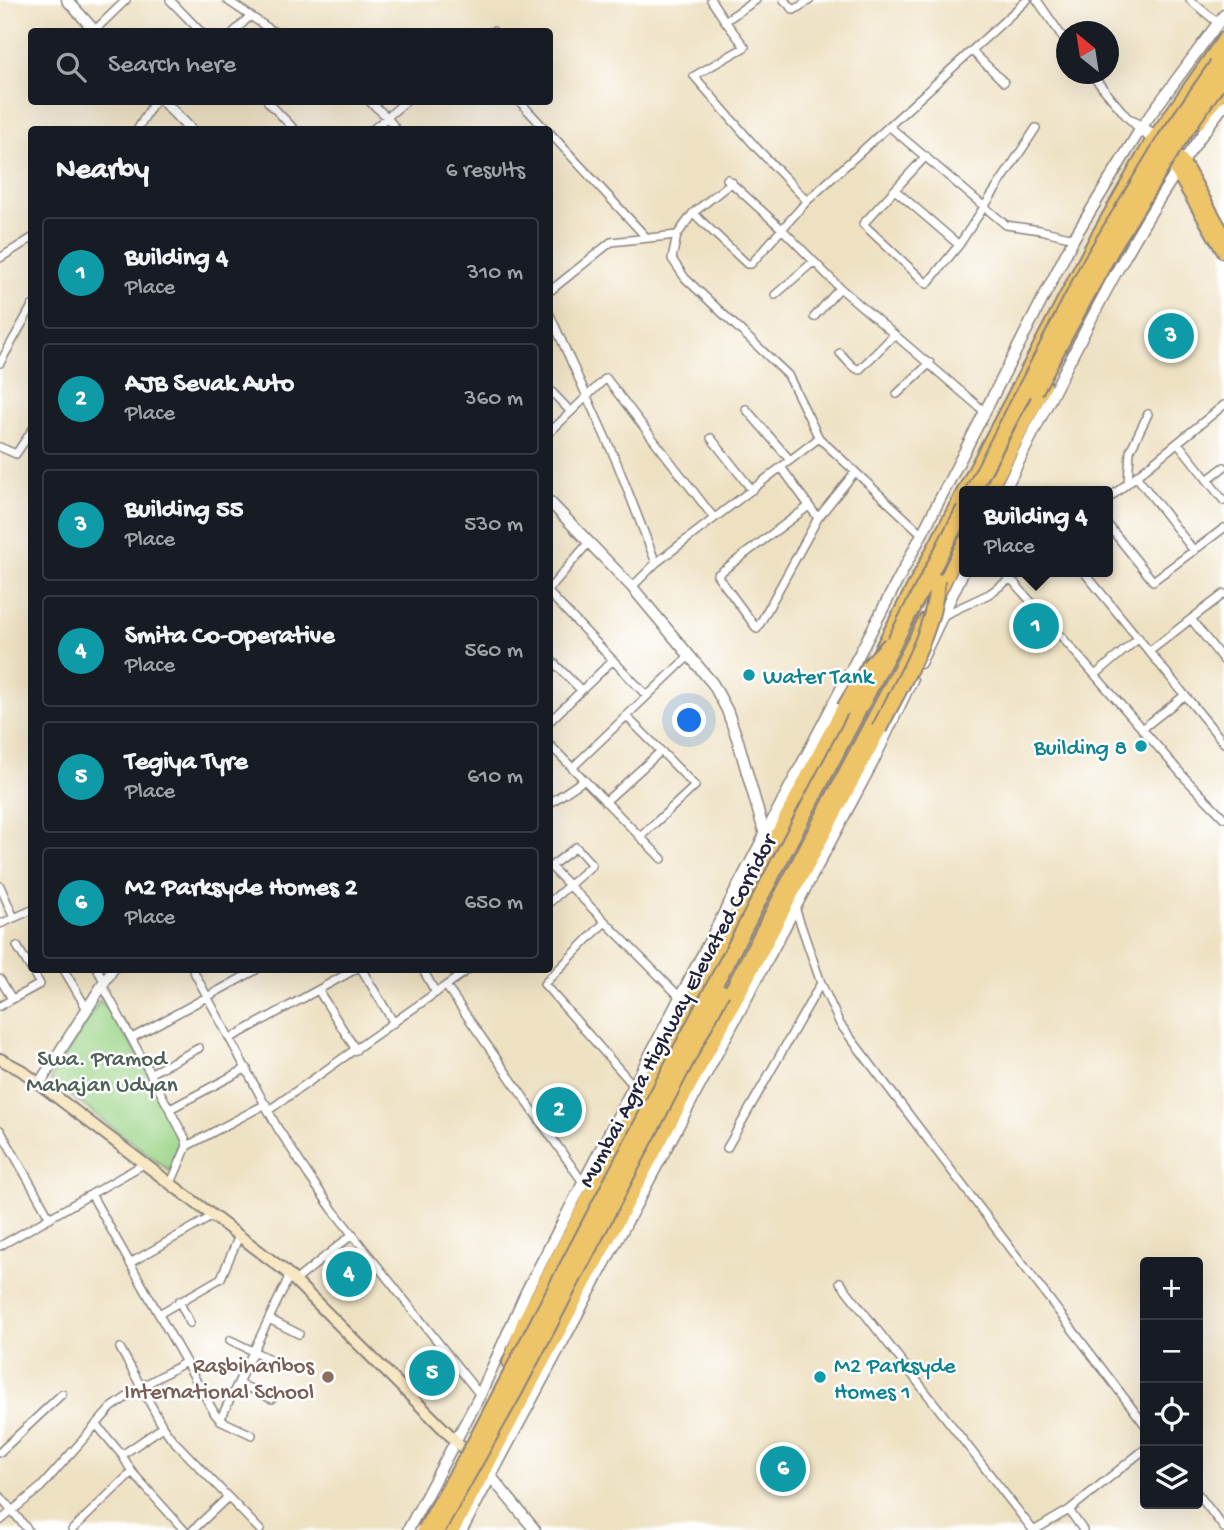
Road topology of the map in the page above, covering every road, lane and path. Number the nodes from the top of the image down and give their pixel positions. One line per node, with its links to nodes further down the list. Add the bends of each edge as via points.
1 (66, 0): 15 (street)
2 (126, 0): 16 (street)
3 (170, 0): 17 (street)
4 (227, 0): 12 (street)
5 (711, 0): 14 (street)
6 (756, 0): 14 (street)
7 (784, 0): 8 (street, via 794,10)
8 (810, 0)
9 (1027, 0): 22 (street)
10 (1037, 0): 20 (street)
11 (1190, 0): 13 (street)
12 (250, 16): 18 (street); 19 (street)
13 (1221, 19): 43 (street)
14 (725, 21): 49 (street, via 745,47 694,76)
15 (93, 28)
16 (99, 28)
17 (197, 28)
18 (238, 28)
19 (268, 28)
20 (1056, 28)
21 (1224, 39): 45 (main road)
22 (972, 51): 24 (street); 41 (street)
23 (1222, 64): 94 (highway, bridge, via 1159,150 1090,263); 95 (highway, bridge, via 1115,243)
24 (1004, 82)
25 (1099, 84): 43 (street)
26 (1224, 89): 47 (main road)
27 (152, 105): 35 (street)
28 (167, 105): 36 (street)
29 (271, 105): 37 (street)
30 (373, 105): 34 (street)
31 (401, 105): 34 (street)
32 (523, 105): 40 (street)
33 (1224, 105): 47 (street)
34 (386, 116): 38 (street); 39 (street)
35 (139, 126)
36 (187, 126)
37 (291, 126)
38 (376, 126)
39 (394, 126)
40 (543, 126)
41 (890, 127): 46 (street); 49 (street)
42 (1036, 128): 50 (street)
43 (1141, 128): 45 (street); 56 (street)
44 (553, 136): 55 (street)
45 (1155, 138): 47 (main road); 93 (main road, via 1074,276)
46 (926, 156): 48 (street); 50 (street)
47 (1176, 162): 54 (main road); 59 (main road); 96 (main road, via 1090,299); 97 (street)
48 (895, 190): 58 (street); 58 (street, via 863,224 927,284)
49 (807, 201): 52 (street)
50 (984, 206): 56 (street, via 1006,225); 58 (street)
51 (693, 213): 52 (street, via 729,180); 52 (street, via 749,265); 53 (street)
52 (782, 229): 61 (street)
53 (677, 235): 55 (street); 83 (street, via 672,259 685,278 788,375)
54 (1224, 235)
55 (647, 238): 63 (street, via 611,242)
56 (1074, 238): 78 (street)
57 (28, 240): 60 (street)
58 (959, 245)
59 (1224, 251)
60 (0, 258)
61 (813, 262): 62 (street); 64 (street)
62 (841, 288): 66 (street); 68 (street)
63 (553, 289)
64 (775, 295)
65 (28, 313): 70 (street)
66 (814, 317)
67 (553, 322): 74 (street)
68 (894, 335): 69 (street, via 859,370); 71 (street)
69 (841, 353)
70 (0, 363)
71 (930, 363): 73 (street); 78 (street)
72 (553, 393): 77 (street)
73 (897, 394)
74 (587, 396): 77 (street); 104 (street, via 606,378); 114 (street)
75 (1224, 405): 84 (street)
76 (746, 409): 86 (street)
77 (570, 412): 80 (street)
78 (985, 412): 109 (street)
79 (1148, 414): 92 (street, via 1128,455)
80 (553, 429)
81 (28, 436): 85 (street, via 16,454)
82 (711, 438): 98 (street)
83 (819, 438): 86 (street); 89 (street)
84 (1178, 443): 90 (street); 91 (street)
85 (0, 447)
86 (790, 460): 87 (street)
87 (781, 467): 98 (street); 103 (street)
88 (1224, 467): 91 (street)
89 (855, 472): 105 (street); 109 (street)
90 (1136, 477): 92 (street); 112 (street)
91 (1207, 480): 101 (street)
92 (1128, 483): 99 (street)
93 (965, 486)
94 (977, 486)
95 (987, 486)
96 (993, 486)
97 (1007, 486)
98 (752, 490): 104 (street)
99 (1113, 495)
100 (959, 497): 220 (main road)
101 (1224, 501)
102 (553, 505): 111 (street)
103 (809, 506): 105 (street); 105 (street, via 718,575 757,629)
104 (715, 518): 114 (street)
105 (818, 519)
106 (959, 519): 126 (highway, Mumbai Agra Highway Elevated Corridor, bridge)
107 (1224, 528): 112 (street)
108 (1113, 531): 112 (street, via 1152,580)
109 (922, 534): 148 (street)
110 (959, 538): 119 (highway, Mumbai Agra Highway Elevated Corridor)
111 (589, 542): 120 (street); 121 (street)
112 (1194, 551)
113 (959, 552): 236 (main road)
114 (656, 563): 121 (street)
115 (960, 577): 124 (street)
116 (1014, 577): 118 (street)
117 (1088, 577): 127 (street)
118 (1011, 579): 124 (street); 133 (street)
119 (937, 581): 236 (highway, bridge, via 936,601 924,634 879,729); 253 (highway, Mumbai Agra Highway Elevated Corridor, bridge)
120 (553, 587)
121 (632, 587): 129 (street)
122 (553, 594): 130 (street)
123 (1224, 594): 125 (street)
124 (941, 616): 156 (street, via 872,764)
125 (1191, 619): 128 (street); 131 (street)
126 (902, 631): 220 (highway, bridge, via 869,666 844,708 524,1323); 252 (highway, Mumbai Agra Highway Elevated Corridor, bridge)
127 (1139, 638): 128 (street); 133 (street)
128 (1150, 651): 135 (street)
129 (690, 655): 136 (street); 148 (street, via 727,710)
130 (613, 660): 134 (street); 136 (street)
131 (1224, 662)
132 (553, 665): 134 (street)
133 (1095, 675): 139 (street)
134 (581, 691): 138 (street)
135 (1185, 695): 139 (street); 140 (street)
136 (647, 696): 137 (street)
137 (626, 716): 142 (street); 143 (street)
138 (553, 718)
139 (1142, 729): 147 (street)
140 (1224, 743)
141 (553, 749): 143 (street)
142 (661, 751): 146 (street); 149 (street, via 695,786)
143 (572, 768): 144 (street)
144 (584, 780): 145 (street); 146 (street)
145 (553, 801)
146 (605, 802): 149 (street)
147 (1224, 818)
148 (765, 835): 180 (street)
149 (640, 837): 150 (street)
150 (662, 859)
151 (553, 864): 153 (street, via 576,848 592,864)
152 (553, 869): 153 (street)
153 (568, 885): 155 (street); 159 (street)
154 (0, 886): 158 (street)
155 (553, 899)
156 (795, 908): 175 (street); 236 (street)
157 (28, 912): 158 (street)
158 (15, 918): 160 (street)
159 (604, 923): 180 (street); 193 (street, via 544,984)
160 (0, 924)
161 (17, 946): 162 (street)
162 (28, 964)
163 (33, 973): 181 (street, via 40,984)
164 (66, 973): 183 (street)
165 (99, 973): 174 (street)
166 (110, 973): 174 (street)
167 (195, 973): 179 (street)
168 (250, 973): 179 (street)
169 (349, 973): 177 (street)
170 (364, 973): 184 (street)
171 (425, 973): 178 (street)
172 (464, 973): 176 (street)
173 (0, 979): 181 (street)
174 (103, 983): 183 (street); 185 (street)
175 (821, 983): 198 (street); 227 (street, via 840,1024)
176 (446, 986): 178 (street); 201 (street)
177 (318, 990): 186 (street); 188 (street)
178 (436, 993): 184 (street)
179 (208, 996): 185 (street); 186 (street)
180 (680, 997): 193 (street)
181 (12, 999): 182 (street)
182 (0, 1006)
183 (87, 1009): 192 (street)
184 (394, 1023): 188 (street)
185 (132, 1038): 191 (street)
186 (230, 1038): 190 (street)
187 (199, 1048): 191 (street)
188 (356, 1051): 194 (street)
189 (0, 1059): 192 (main road)
190 (247, 1068): 194 (street); 195 (street)
191 (151, 1073): 195 (street)
192 (39, 1084): 199 (main road)
193 (634, 1086): 201 (street)
194 (267, 1107): 197 (street); 205 (street, via 309,1176)
195 (170, 1109): 197 (street)
196 (0, 1130): 204 (street)
197 (187, 1146): 200 (street)
198 (727, 1148)
199 (144, 1164): 200 (main road); 202 (street)
200 (171, 1183): 203 (main road)
201 (584, 1184): 225 (street, via 526,1292)
202 (91, 1194): 204 (street); 208 (street)
203 (213, 1216): 206 (main road); 208 (street)
204 (50, 1218): 207 (street)
205 (353, 1234): 209 (street); 225 (street)
206 (239, 1236): 209 (main road); 211 (street, via 221,1278)
207 (1, 1244)
208 (130, 1263): 212 (street)
209 (292, 1278): 213 (street); 232 (main road)
210 (840, 1282): 258 (street)
211 (179, 1301): 212 (street); 214 (street)
212 (159, 1314): 219 (street)
213 (269, 1319): 215 (street); 218 (street)
214 (190, 1324)
215 (299, 1334)
216 (230, 1340): 218 (street)
217 (120, 1348): 223 (street)
218 (253, 1351): 221 (street); 222 (street)
219 (186, 1362): 223 (street); 228 (street)
220 (509, 1363): 232 (main road)
221 (286, 1367)
222 (238, 1383): 226 (street); 228 (street)
223 (141, 1387): 229 (street); 230 (street)
224 (62, 1394): 233 (street)
225 (480, 1395): 232 (street)
226 (272, 1399)
227 (1140, 1418)
228 (220, 1420): 231 (street)
229 (96, 1424): 235 (street); 242 (street, via 48,1480)
230 (163, 1427): 235 (street); 239 (street)
231 (252, 1436)
232 (460, 1446): 236 (main road); 250 (street); 251 (main road)
233 (0, 1452)
234 (1140, 1453): 241 (street)
235 (122, 1455): 237 (street)
236 (485, 1470): 254 (main road); 255 (highway); 256 (street); 257 (street)
237 (132, 1472): 246 (street); 247 (street)
238 (0, 1496): 242 (street)
239 (229, 1497): 248 (street); 249 (street)
240 (1203, 1501): 244 (street)
241 (1069, 1510): 258 (street); 259 (street)
242 (13, 1511): 243 (street); 245 (street)
243 (0, 1521)
244 (1224, 1528)
245 (28, 1530)
246 (72, 1530)
247 (184, 1530)
248 (194, 1530)
249 (260, 1530)
250 (408, 1530)
251 (418, 1530)
252 (425, 1530)
253 (437, 1530)
254 (444, 1530)
255 (452, 1530)
256 (462, 1530)
257 (535, 1530)
258 (1034, 1530)
259 (1083, 1530)

